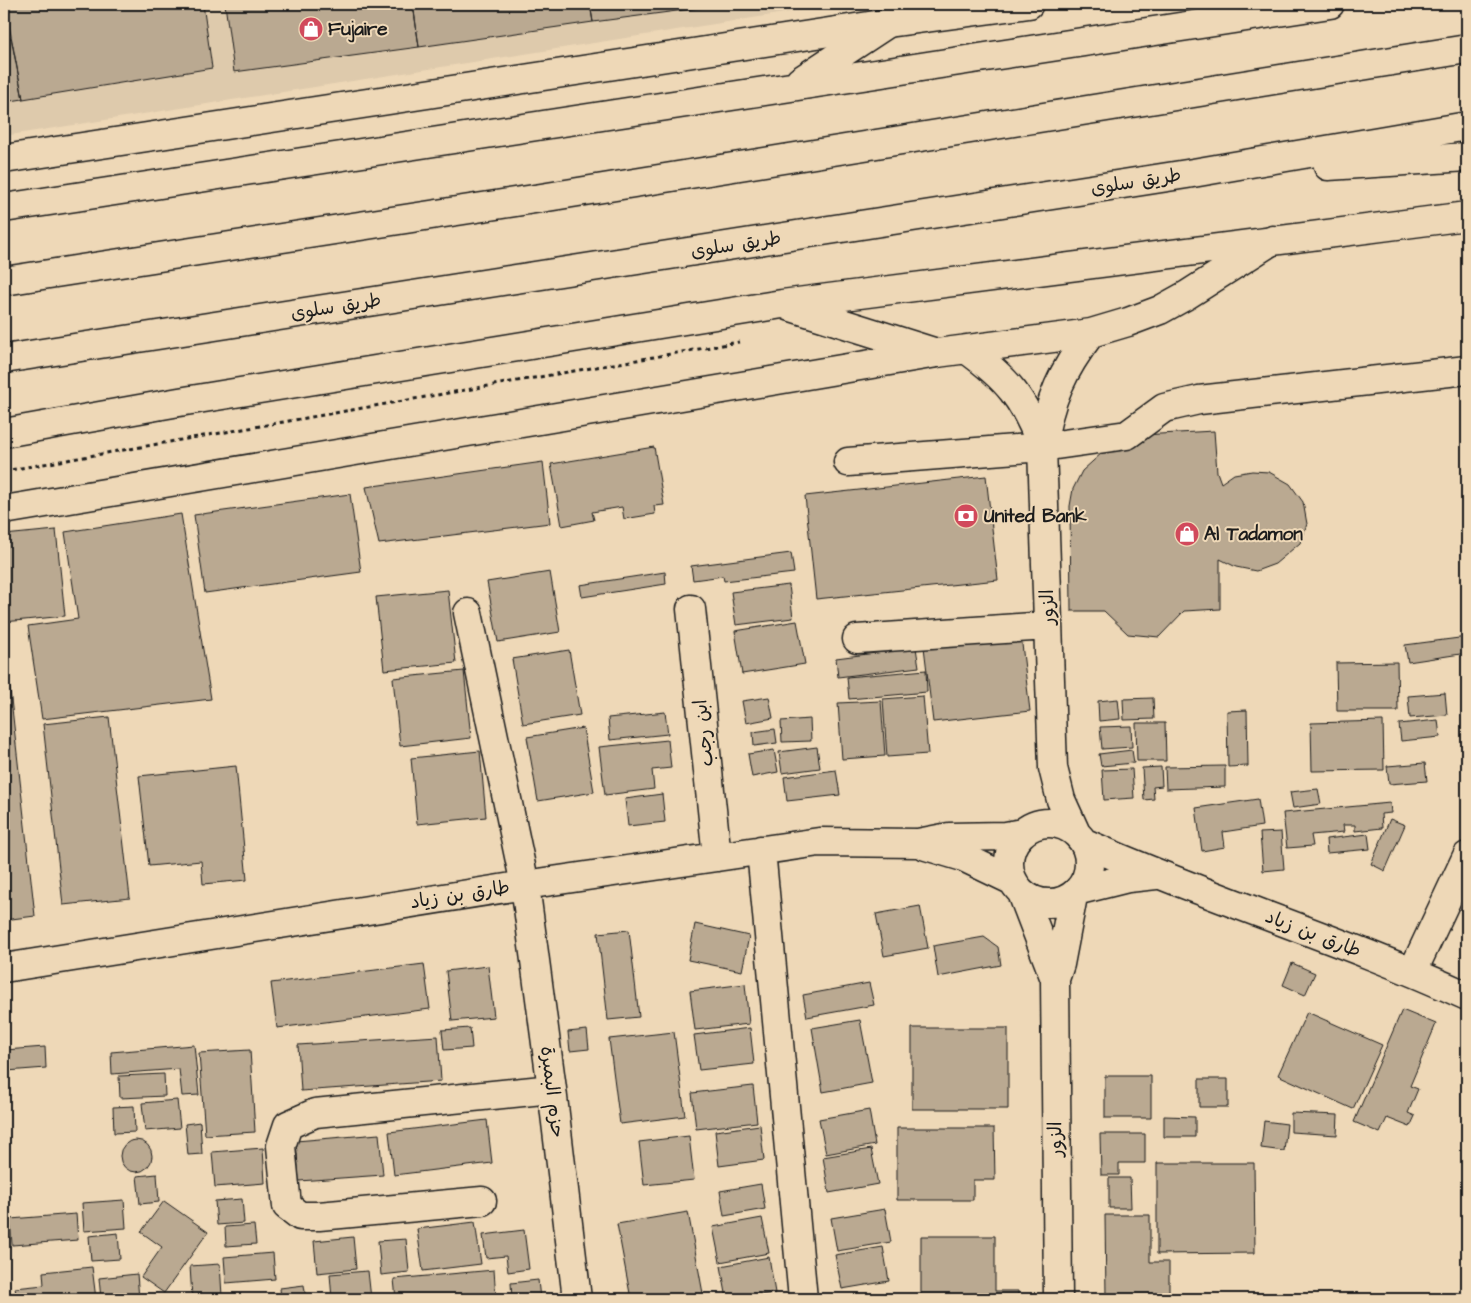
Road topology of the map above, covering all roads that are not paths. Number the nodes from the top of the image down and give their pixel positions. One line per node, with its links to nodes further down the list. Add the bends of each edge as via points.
1 (1020, 4): 3 (main road)
2 (1330, 4): 5 (main road)
3 (888, 23): 5 (main road); 8 (main road)
4 (1467, 49): 13 (main road, via 541,198)
5 (793, 86): 10 (main road)
6 (1467, 126): 9 (main road, طريق سلوى)
7 (1467, 157): 9 (main road)
8 (4, 159)
9 (1187, 174): 18 (main road, طريق سلوى)
10 (4, 208)
11 (1467, 216): 12 (main road)
12 (1273, 240): 14 (main road); 15 (main road, via 1160,310)
13 (4, 280)
14 (782, 304): 17 (main road); 20 (main road)
15 (1091, 333): 16 (main road); 21 (main road, الزور, via 1057,386 1047,416)
16 (966, 349): 17 (main road); 21 (main road, الزور, via 992,368 1014,391 1031,418)
17 (937, 353): 23 (main road)
18 (4, 359)
19 (1467, 370): 21 (main road, via 1199,400 1164,408 1127,435)
20 (4, 433)
21 (1042, 447): 22 (main road); 26 (main road, الزور)
22 (848, 462)
23 (4, 510)
24 (691, 609): 34 (main road, ابن رجب)
25 (468, 613): 36 (main road, حزم البمبرة)
26 (1048, 626): 27 (main road); 28 (main road, الزور)
27 (857, 639)
28 (1054, 768): 29 (main road, الزور, via 1045,795); 30 (main road, الزور, via 1062,800)
29 (1025, 831): 30 (main road, via 1036,825 1053,823); 31 (main road, طارق بن زياد, via 1006,836 949,838); 37 (main road, via 1010,852 1009,867)
30 (1080, 838): 35 (main road, طارق بن زياد); 38 (main road, via 1090,864 1087,878)
31 (918, 843): 32 (main road, طارق بن زياد, via 820,842); 37 (main road, طارق بن زياد, via 963,857)
32 (761, 850): 34 (main road, طارق بن زياد); 46 (main road)
33 (1467, 856): 40 (main road)
34 (717, 857): 36 (main road, طارق بن زياد)
35 (1158, 875): 38 (main road, طارق بن زياد, via 1128,878); 40 (main road, طارق بن زياد)
36 (525, 884): 39 (main road, طارق بن زياد); 43 (main road, حزم البمبرة)
37 (1017, 887): 38 (main road, via 1034,900 1047,904 1061,902); 41 (main road, الزور)
38 (1076, 893): 41 (main road, الزور)
39 (4, 968)
40 (1413, 971): 42 (main road, طارق بن زياد)
41 (1055, 979): 47 (main road, الزور)
42 (1467, 996)
43 (552, 1089): 44 (main road, via 315,1113 288,1125 281,1146 287,1206 300,1216); 45 (main road, حزم البمبرة)
44 (482, 1201)
45 (576, 1299)
46 (803, 1299)
47 (1058, 1299)

